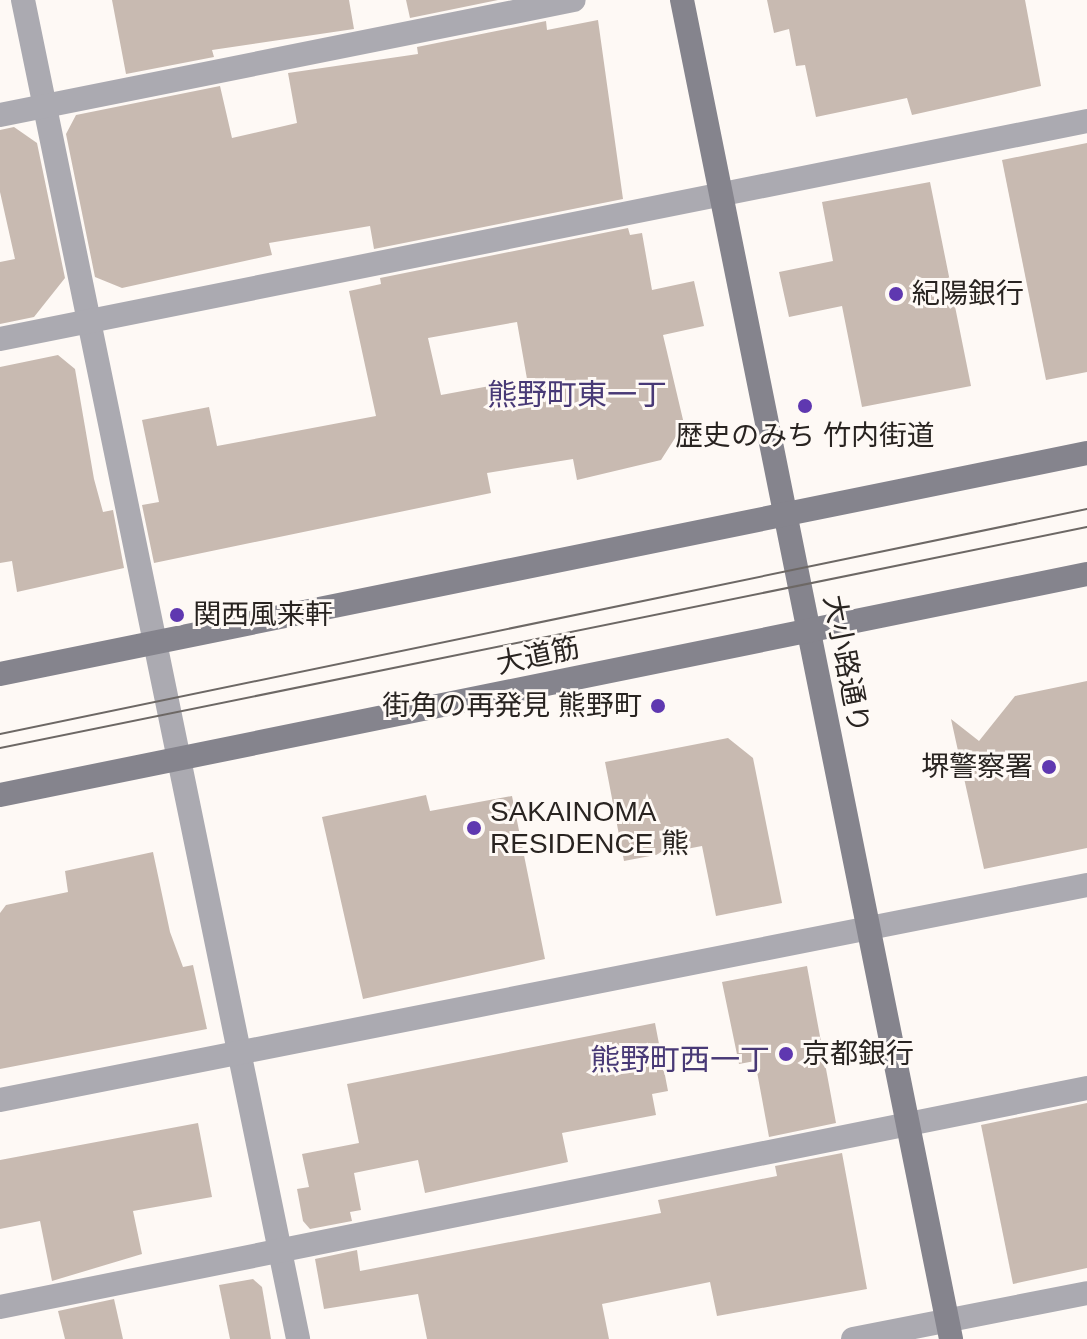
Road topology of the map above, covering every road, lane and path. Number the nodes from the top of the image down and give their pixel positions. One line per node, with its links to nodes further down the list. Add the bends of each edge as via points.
1 (23, 0): 4 (street)
2 (574, 0): 4 (street)
3 (682, 0): 7 (street, 大小路通り)
4 (46, 106): 5 (street); 8 (street)
5 (0, 115)
6 (1087, 121): 7 (street)
7 (722, 196): 8 (street); 11 (street, 大小路通り)
8 (89, 320): 9 (street); 14 (street)
9 (0, 339)
10 (1087, 453): 11 (street)
11 (787, 512): 13 (street, 大小路通り); 14 (street)
12 (1087, 574): 13 (street, 大道筋)
13 (808, 630): 16 (street, 大道筋); 19 (street, 大小路通り)
14 (156, 643): 15 (street); 16 (street)
15 (0, 674)
16 (181, 759): 17 (street, 大道筋); 20 (street)
17 (0, 795)
18 (1087, 885): 19 (street)
19 (869, 926): 20 (street); 23 (street, 大小路通り)
20 (241, 1051): 22 (street); 24 (street)
21 (1087, 1088): 23 (street)
22 (0, 1100)
23 (908, 1124): 24 (street); 27 (street, 大小路通り)
24 (280, 1251): 26 (street); 28 (street)
25 (1087, 1293): 27 (street)
26 (0, 1307)
27 (949, 1330): 29 (street)
28 (298, 1339)
29 (853, 1339)

